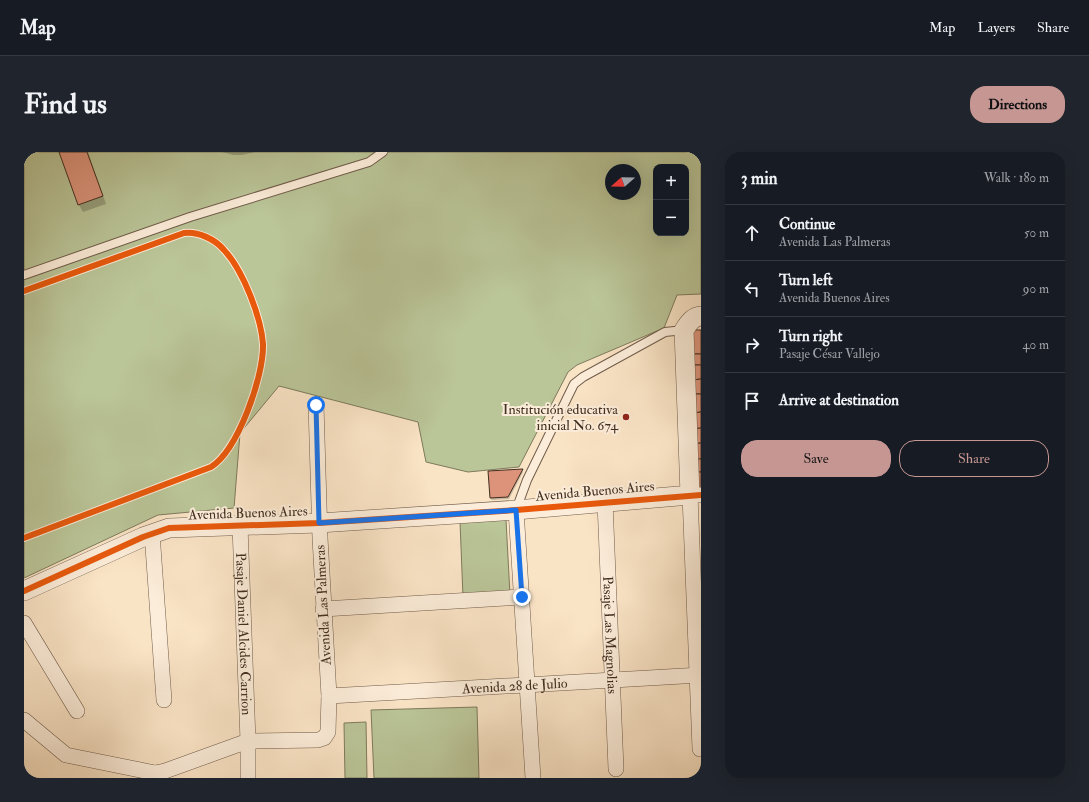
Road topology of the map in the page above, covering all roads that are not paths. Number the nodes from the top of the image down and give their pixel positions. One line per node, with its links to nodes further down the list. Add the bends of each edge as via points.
1 (383, 152): 2 (lane, via 369,162 190,217)
2 (24, 275)
3 (701, 316): 4 (street, via 696,316)
4 (684, 330): 6 (street); 8 (lane, via 665,332 574,384)
5 (316, 405): 9 (street, Avenida Las Palmeras)
6 (696, 495): 7 (street, Avenida Buenos Aires); 16 (street)
7 (605, 502): 8 (street, Avenida Buenos Aires); 17 (street, Pasaje Las Magnolias)
8 (516, 510): 9 (street, Avenida Buenos Aires); 13 (street)
9 (319, 523): 10 (street, Avenida Buenos Aires); 14 (street, Avenida Las Palmeras)
10 (240, 526): 11 (street, Avenida Buenos Aires, via 169,528); 23 (street, Pasaje Daniel Alcides Carrion)
11 (152, 533): 12 (street, Avenida Buenos Aires); 20 (street)
12 (24, 591)
13 (522, 597): 14 (street); 18 (street)
14 (323, 609): 19 (street, Avenida Las Palmeras)
15 (24, 623): 21 (street)
16 (699, 676): 17 (street, Avenida 28 de Julio); 24 (street)
17 (612, 680): 18 (street, Avenida 28 de Julio); 25 (street, Pasaje Las Magnolias)
18 (527, 685): 19 (street, Avenida 28 de Julio); 28 (street)
19 (329, 696): 23 (street, Avenida Las Palmeras, via 328,732 324,738)
20 (164, 700)
21 (77, 711)
22 (24, 720): 26 (street, via 66,756)
23 (248, 741): 26 (street); 27 (street, Pasaje Daniel Alcides Carrion)
24 (700, 749)
25 (616, 769)
26 (169, 774)
27 (248, 778)
28 (533, 778)

